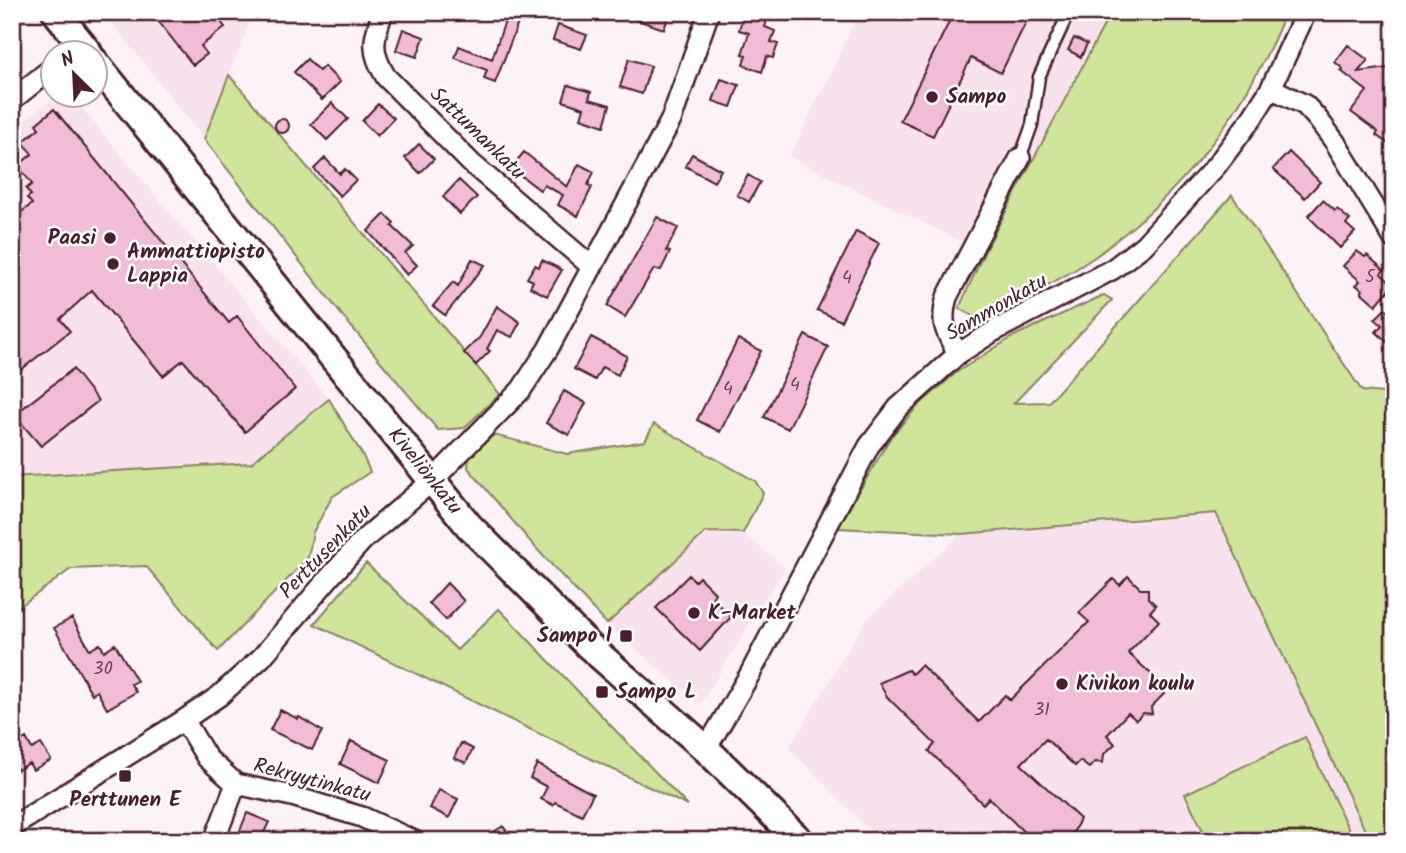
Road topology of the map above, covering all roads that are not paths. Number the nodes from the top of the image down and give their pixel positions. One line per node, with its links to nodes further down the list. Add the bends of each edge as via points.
1 (56, 12): 6 (main road, Kiveliönkatu)
2 (383, 12): 13 (street, Sattumankatu, via 374,50 386,77 471,163)
3 (709, 12): 13 (street, Perttusenkatu, via 671,120)
4 (1069, 12): 11 (lane, via 1039,77 1032,125)
5 (1306, 12): 9 (street, Sammonkatu)
6 (74, 38)
7 (38, 79): 10 (street)
8 (108, 83): 15 (main road, Kiveliönkatu)
9 (1271, 89): 12 (street, via 1305,105 1317,118); 14 (street, Sammonkatu, via 1216,166 1144,244 1113,269 994,331)
10 (12, 100)
11 (1020, 158): 14 (street, via 947,297 942,317)
12 (1394, 239)
13 (591, 266): 15 (street, Perttusenkatu, via 521,390)
14 (958, 355): 17 (street, Sammonkatu, via 898,408 869,446)
15 (432, 481): 16 (street, Perttusenkatu, via 364,540 261,659); 17 (main road, Kiveliönkatu, via 469,526 589,646)
16 (184, 720): 18 (street, Rekryytinkatu, via 207,758); 19 (street, Perttusenkatu)
17 (706, 749): 22 (main road, Kiveliönkatu)
18 (236, 785): 20 (street); 21 (street, Rekryytinkatu, via 362,817)
19 (12, 827)
20 (214, 841)
21 (414, 841)
22 (800, 841)

